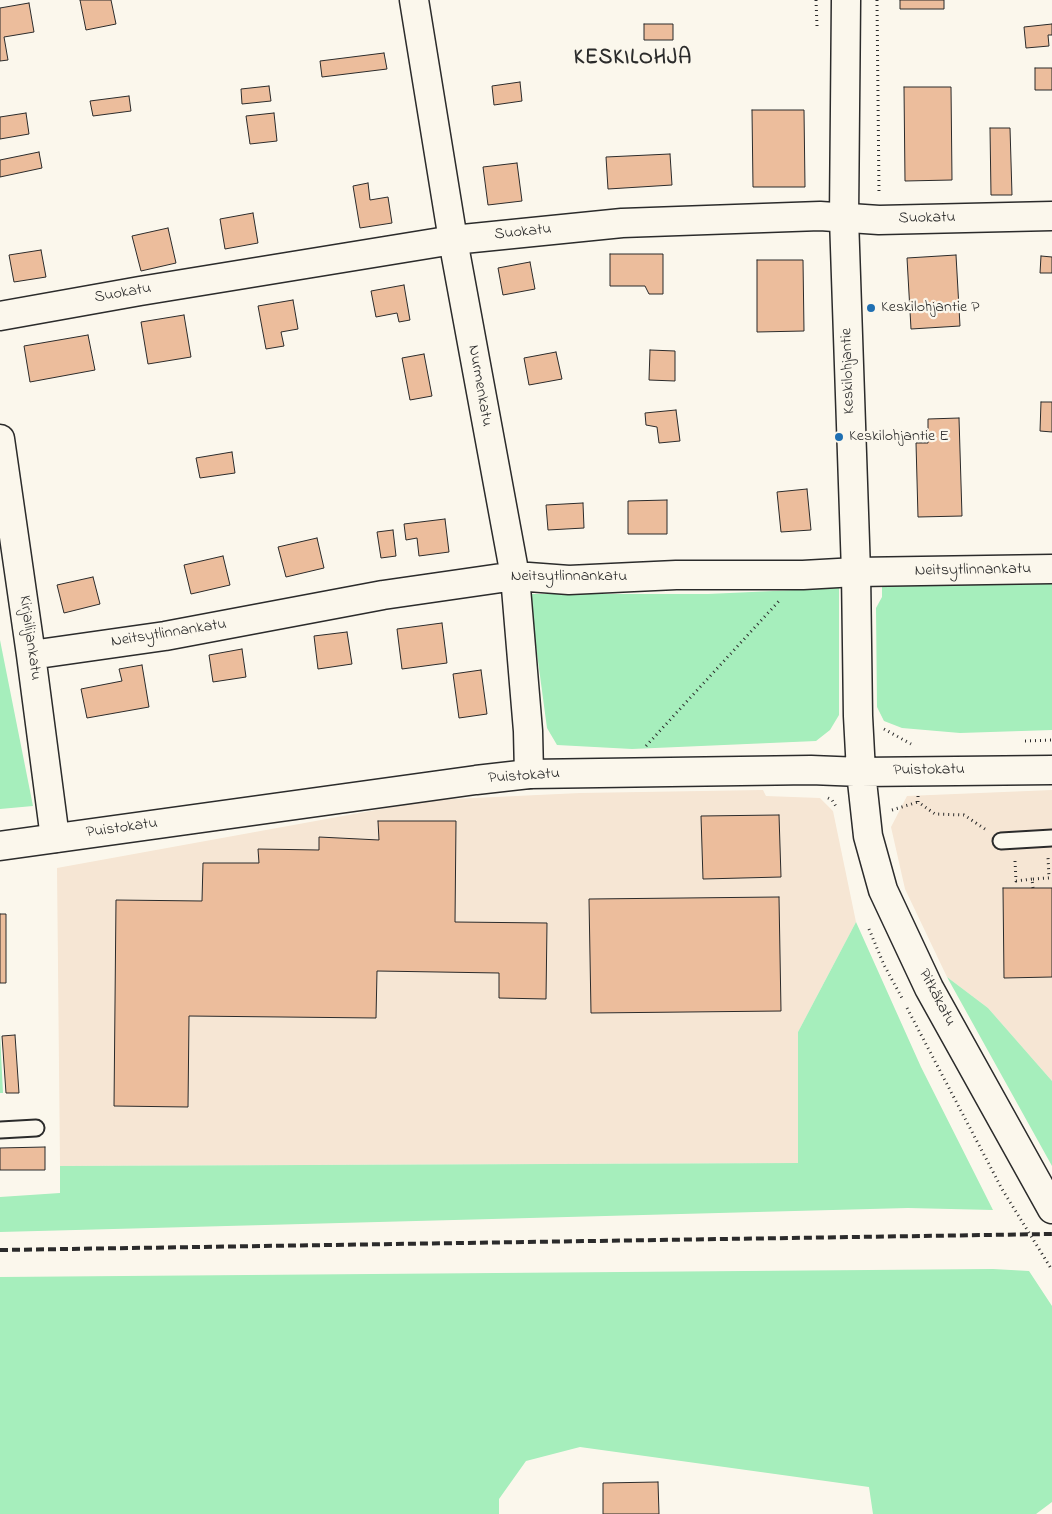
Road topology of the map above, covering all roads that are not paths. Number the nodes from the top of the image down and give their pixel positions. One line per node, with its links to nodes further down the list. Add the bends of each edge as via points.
1 (414, 0): 5 (street, Nurmenkatu)
2 (846, 0): 4 (street, Keskilohjantie)
3 (1052, 216): 4 (street, Suokatu)
4 (844, 218): 5 (street, Suokatu, via 622,222); 9 (street, Keskilohjantie)
5 (453, 240): 6 (street, Suokatu); 10 (street, Nurmenkatu)
6 (0, 316)
7 (1, 449): 11 (street, Kirjailijankatu)
8 (1052, 569): 9 (street, Neitsytlinnankatu)
9 (856, 572): 10 (street, Neitsytlinnankatu, via 569,580); 13 (street, Keskilohjantie)
10 (515, 576): 11 (street, Neitsytlinnankatu, via 383,595 165,636); 14 (street, Nurmenkatu)
11 (31, 655): 15 (street, Kirjailijankatu)
12 (1052, 770): 13 (street, Puistokatu)
13 (861, 772): 14 (street, Puistokatu); 21 (street, Pitkäkatu, via 868,836 883,890 928,988)
14 (529, 774): 15 (street, Puistokatu)
15 (54, 838): 18 (street, Puistokatu)
16 (1050, 838): 17 (lane)
17 (1001, 841)
18 (0, 846)
19 (36, 1128): 20 (lane)
20 (0, 1130)
21 (1052, 1209)

